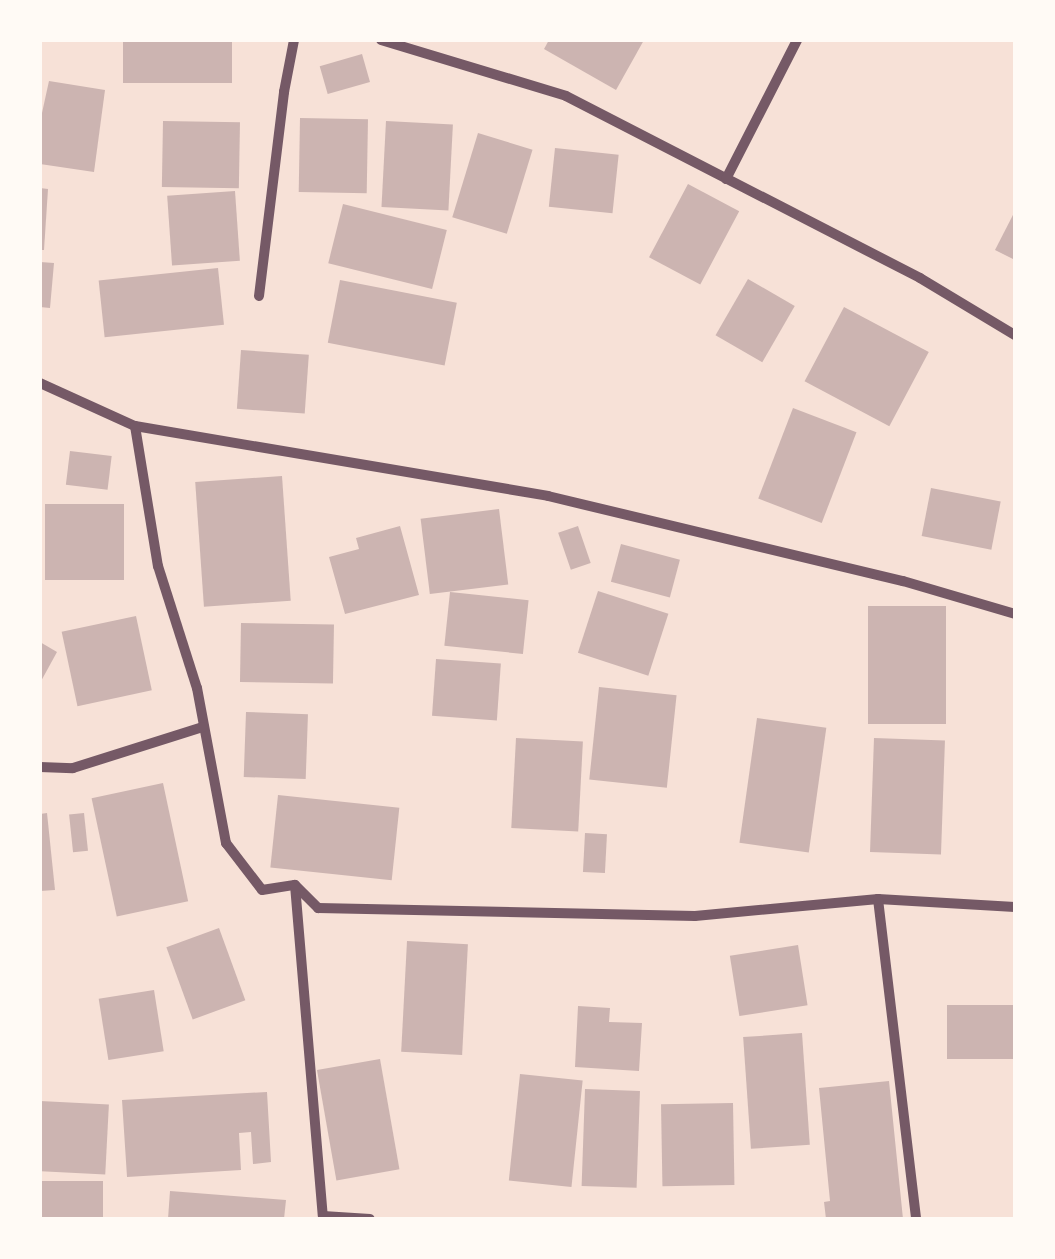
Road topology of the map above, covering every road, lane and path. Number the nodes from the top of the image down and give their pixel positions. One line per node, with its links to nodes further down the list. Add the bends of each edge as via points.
1 (294, 40): 5 (street)
2 (381, 40): 4 (street, via 566,96)
3 (798, 40): 4 (street)
4 (726, 179): 6 (street, via 920,278)
5 (258, 296)
6 (1015, 335)
7 (40, 383): 8 (street)
8 (135, 426): 9 (street, via 548,496 903,580); 10 (street, via 158,566)
9 (1015, 614)
10 (203, 728): 11 (street, via 73,768); 12 (street, via 226,843 262,890)
11 (40, 767)
12 (295, 886): 13 (street, via 318,908 358,909 695,916); 15 (street, via 324,1216)
13 (878, 899): 14 (street); 16 (street)
14 (1015, 907)
15 (370, 1219)
16 (916, 1219)

